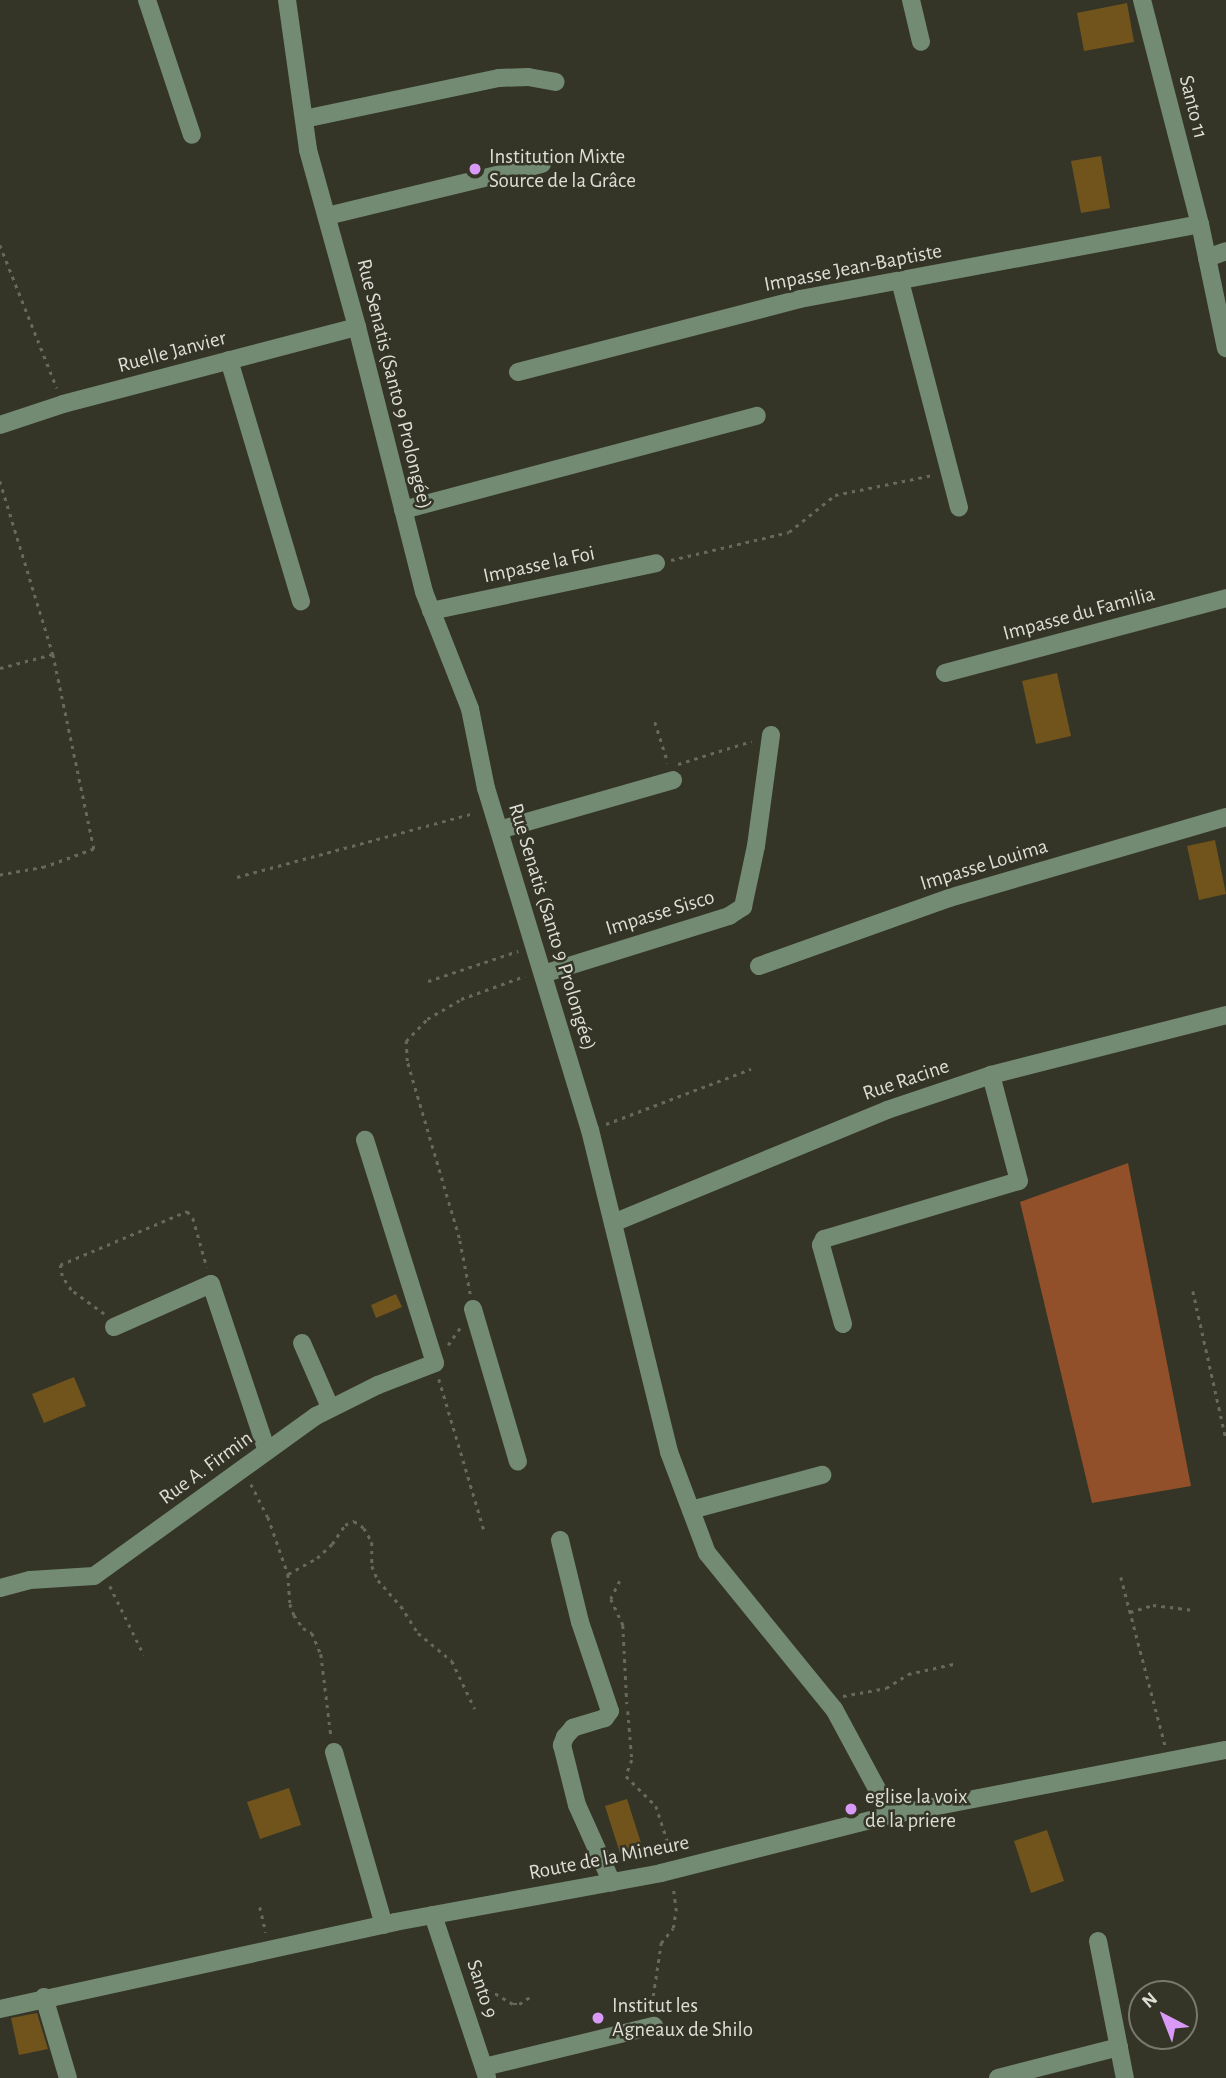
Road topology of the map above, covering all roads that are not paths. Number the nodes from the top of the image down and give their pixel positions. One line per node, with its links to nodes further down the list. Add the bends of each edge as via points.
1 (148, 0): 8 (street)
2 (287, 0): 7 (street, Rue Senatis (Santo 9 Prolongée))
3 (911, 0): 5 (street)
4 (1142, 0): 11 (street, Santo 11)
5 (921, 41)
6 (556, 82): 7 (street, via 499,78)
7 (304, 119): 10 (street, Rue Senatis (Santo 9 Prolongée))
8 (192, 135)
9 (542, 164): 10 (street)
10 (327, 216): 15 (street, Rue Senatis (Santo 9 Prolongée))
11 (1200, 224): 13 (street, Santo 11); 14 (street, Impasse Jean-Baptiste)
12 (1226, 251): 13 (street)
13 (1208, 258): 16 (street, Santo 11)
14 (900, 281): 18 (street, Impasse Jean-Baptiste, via 800,299); 21 (street)
15 (357, 327): 17 (street, Ruelle Janvier); 22 (street, Rue Senatis (Santo 9 Prolongée))
16 (1226, 348)
17 (229, 360): 20 (street, Ruelle Janvier); 25 (street)
18 (519, 372)
19 (757, 416): 22 (street)
20 (0, 425)
21 (959, 507)
22 (403, 510): 26 (street, Rue Senatis (Santo 9 Prolongée))
23 (656, 563): 26 (street, Impasse la Foi)
24 (1226, 598): 27 (street, Impasse du Familia)
25 (301, 603)
26 (431, 611): 31 (street, Rue Senatis (Santo 9 Prolongée), via 470,709)
27 (945, 673)
28 (771, 735): 33 (street, Impasse Sisco, via 743,907 729,916)
29 (673, 780): 31 (street)
30 (1226, 817): 32 (street, Impasse Louima, via 949,898)
31 (499, 831): 33 (street, Rue Senatis (Santo 9 Prolongée))
32 (758, 965)
33 (542, 972): 37 (street, Rue Senatis (Santo 9 Prolongée))
34 (1226, 1015): 35 (street, Rue Racine)
35 (992, 1075): 37 (street, Rue Racine, via 887,1110); 39 (street, via 1019,1181 824,1239 821,1245)
36 (365, 1140): 42 (street, Rue A. Firmin, via 435,1363)
37 (614, 1223): 46 (street, Rue Senatis (Santo 9 Prolongée), via 669,1452)
38 (474, 1310): 44 (street)
39 (843, 1324)
40 (114, 1327): 43 (street, via 211,1284)
41 (302, 1343): 42 (street)
42 (330, 1407): 43 (street, Rue A. Firmin)
43 (267, 1451): 48 (street, Rue A. Firmin, via 94,1576 30,1580)
44 (518, 1462)
45 (822, 1475): 46 (street)
46 (691, 1510): 51 (street, Rue Senatis (Santo 9 Prolongée), via 707,1553 826,1699)
47 (560, 1540): 52 (street, via 580,1622 610,1711 605,1718 573,1728 562,1745 577,1805)
48 (0, 1588)
49 (1226, 1750): 51 (street, Route de la Mineure)
50 (334, 1752): 54 (street)
51 (891, 1815): 52 (street, Route de la Mineure)
52 (612, 1883): 53 (street, Route de la Mineure)
53 (433, 1915): 54 (street, Route de la Mineure); 60 (street, Santo 9)
54 (384, 1925): 56 (street, Route de la Mineure)
55 (1098, 1941): 59 (street)
56 (44, 1997): 57 (street, Route de la Mineure); 61 (street)
57 (0, 2010)
58 (654, 2026): 60 (street)
59 (1119, 2047): 62 (street); 63 (street)
60 (486, 2072)
61 (68, 2078)
62 (998, 2078)
63 (1125, 2078)

